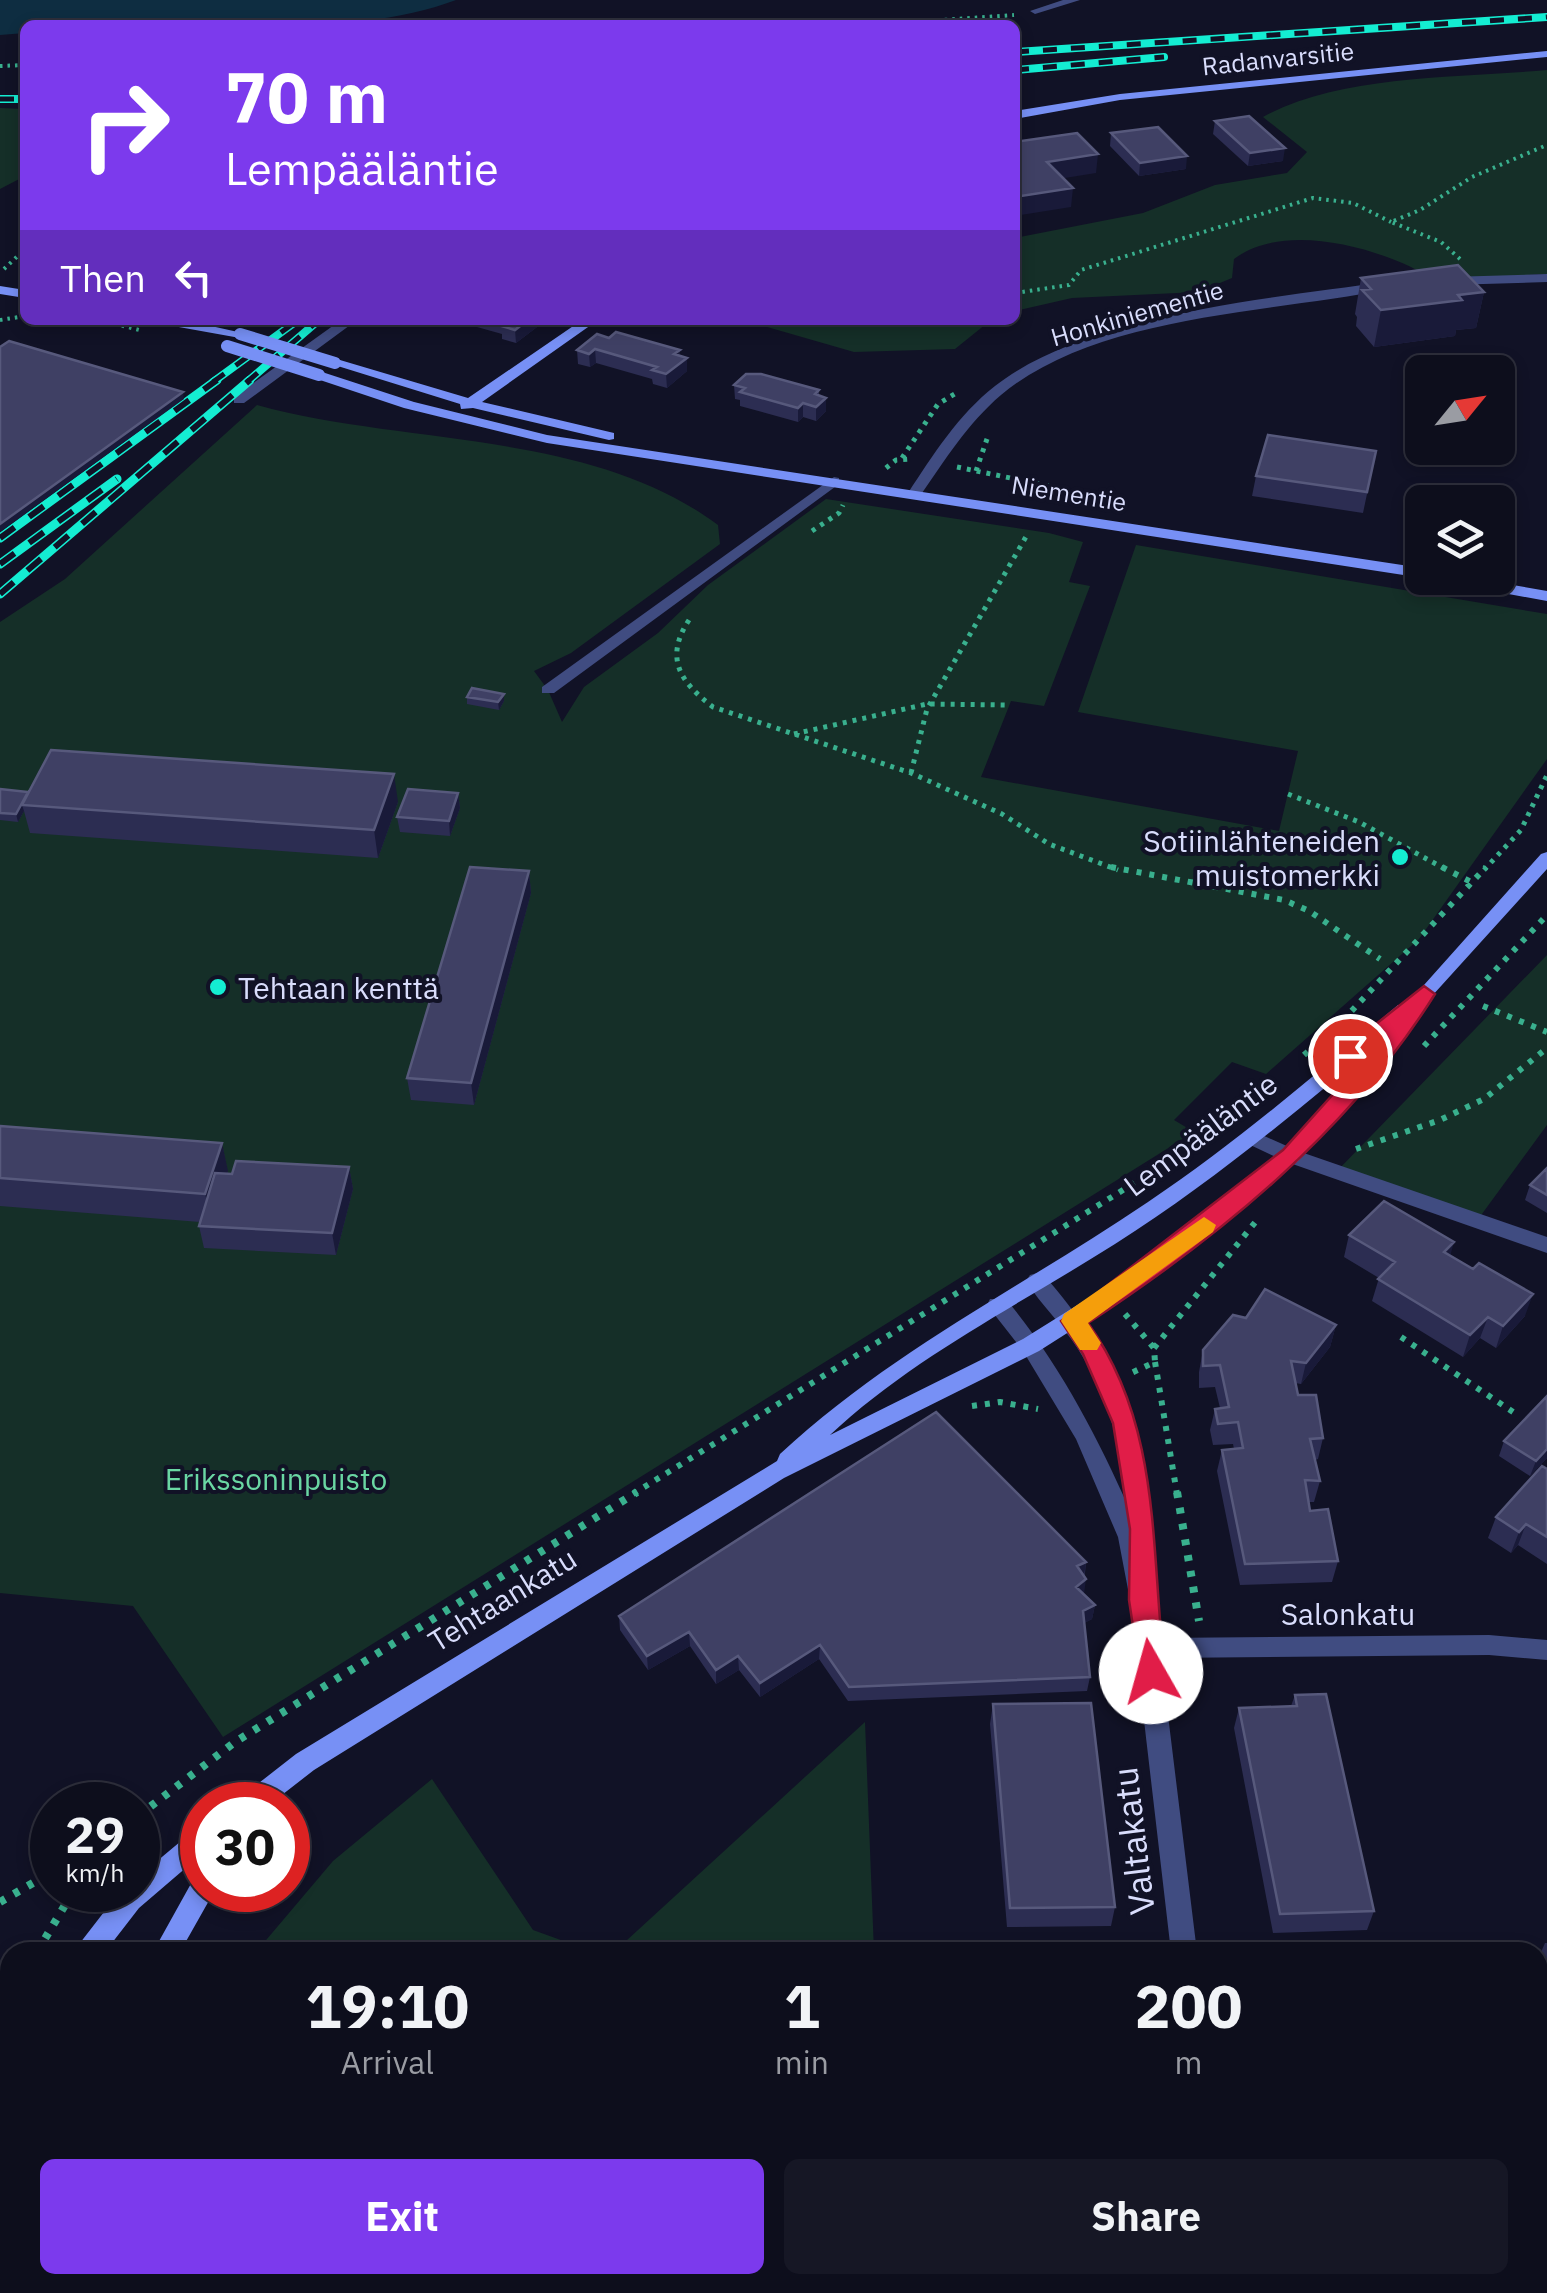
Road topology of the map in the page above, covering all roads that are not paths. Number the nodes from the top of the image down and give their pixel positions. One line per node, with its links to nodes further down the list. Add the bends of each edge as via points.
1 (1075, 0): 2 (street)
2 (1035, 11)
3 (1547, 54): 4 (main road, Radanvarsitie, via 1120,97)
4 (1020, 114)
5 (1547, 278): 6 (street)
6 (1438, 281)
7 (1404, 284): 19 (street, Honkiniementie, via 1198,314 1051,360 980,406)
8 (183, 325): 13 (main road, Niementie, bridge, via 240,334); 15 (main road, Niementie, bridge, via 226,346)
9 (343, 325): 12 (street)
10 (583, 325): 11 (main road)
11 (540, 357): 13 (main road); 14 (main road)
12 (239, 400)
13 (470, 403): 14 (main road, Niementie); 15 (main road)
14 (496, 409): 16 (main road); 17 (main road, Niementie)
15 (452, 416): 16 (main road, Niementie)
16 (478, 424): 17 (main road, Niementie)
17 (708, 461): 18 (main road, Niementie)
18 (838, 488): 19 (main road, Niementie); 23 (street)
19 (915, 493): 20 (main road, Niementie)
20 (1405, 570)
21 (1515, 588): 22 (main road)
22 (1547, 592)
23 (548, 690)
24 (1547, 858): 25 (main road, Lempääläntie)
25 (1424, 994): 26 (main road, Lempääläntie); 27 (main road, Lempääläntie, via 1376,1063)
26 (1251, 1137): 27 (street); 29 (main road, Lempääläntie)
27 (1291, 1156): 28 (street); 31 (main road, Lempääläntie)
28 (1547, 1245)
29 (1037, 1281): 30 (main road, Lempääläntie); 31 (street, Valtakatu)
30 (998, 1306): 32 (street, Valtakatu); 33 (main road, Tehtaankatu, via 864,1391)
31 (1073, 1321): 32 (main road, Lempääläntie); 34 (street, Valtakatu, via 1094,1350 1126,1423 1143,1529)
32 (1032, 1346): 33 (main road, Tehtaankatu); 34 (street, Valtakatu, via 1102,1468 1130,1537)
33 (776, 1472): 37 (main road, Tehtaankatu, via 400,1703)
34 (1142, 1600): 35 (street, Valtakatu)
35 (1148, 1648): 36 (street, Salonkatu); 42 (street, Valtakatu)
36 (1547, 1650)
37 (285, 1782)
38 (180, 1857): 40 (main road, via 130,1898)
39 (189, 1912): 41 (main road)
40 (97, 1942)
41 (172, 1942)
42 (1183, 1942)

